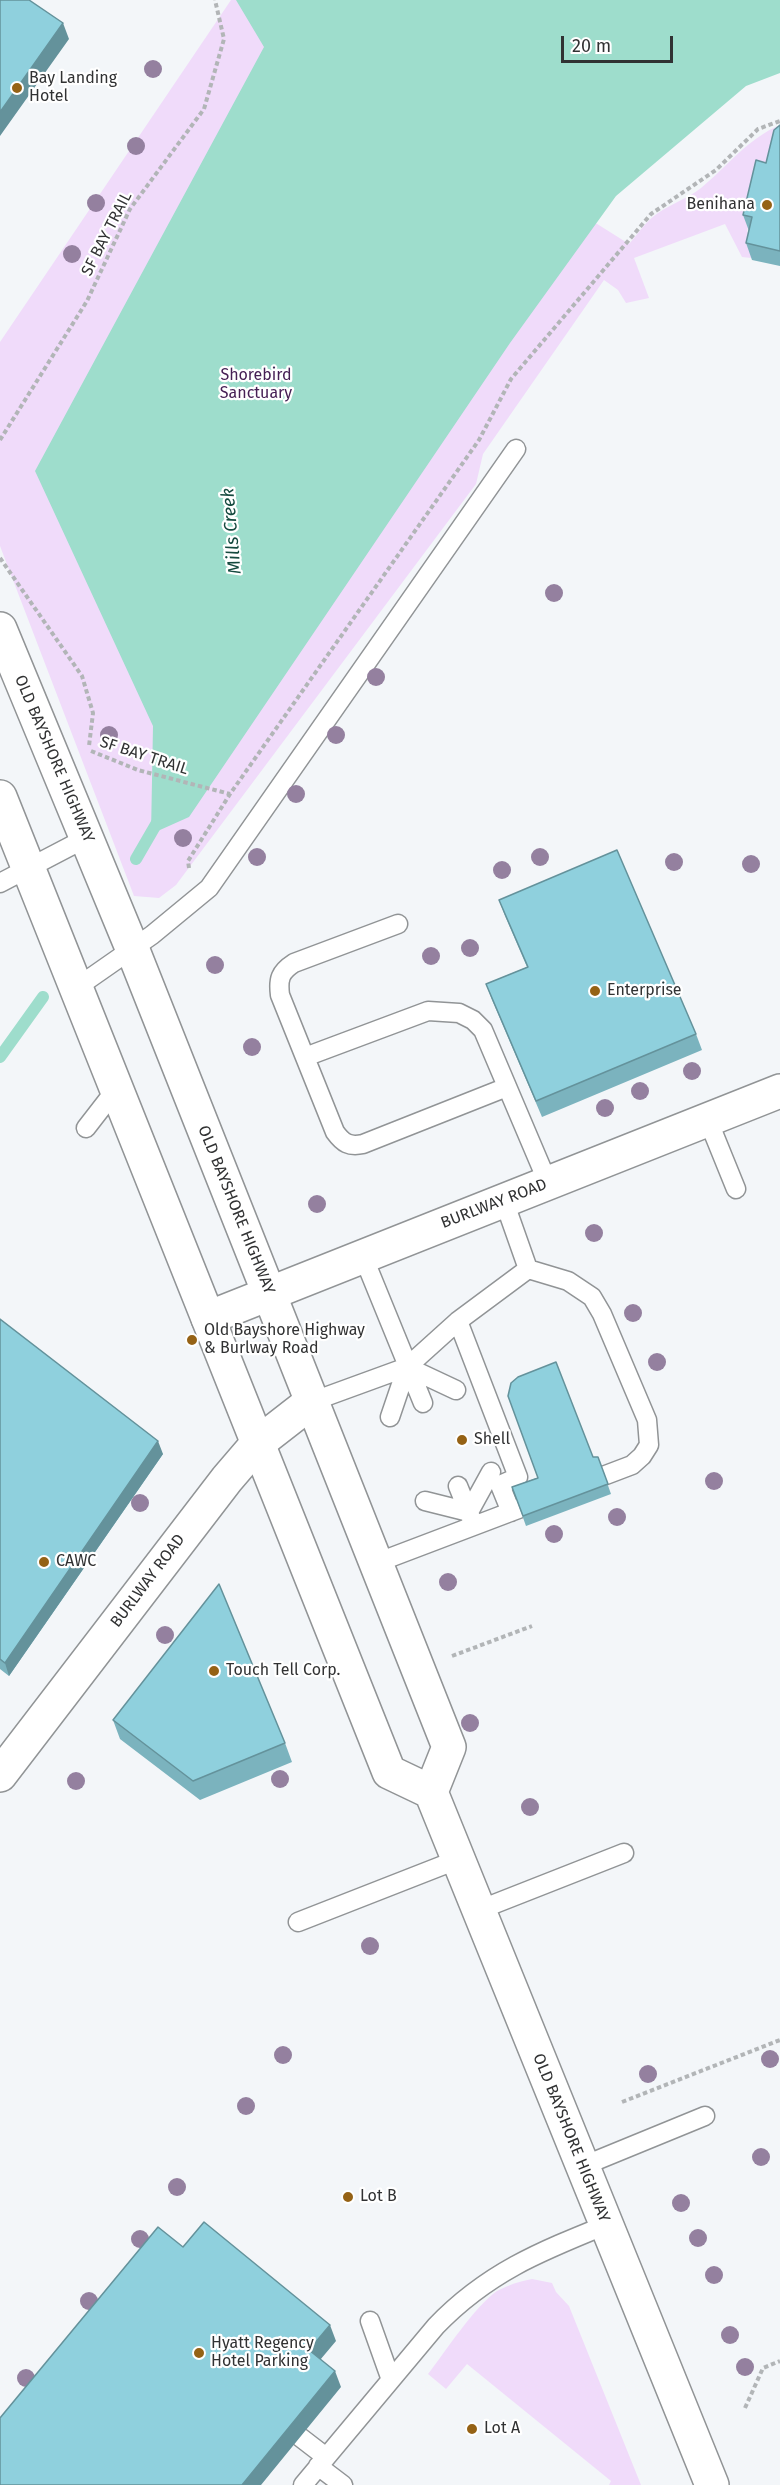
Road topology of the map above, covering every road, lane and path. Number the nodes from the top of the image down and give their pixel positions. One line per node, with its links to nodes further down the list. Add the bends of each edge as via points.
1 (215, 0): 2 (path, SF BAY TRAIL, via 224,39 204,109 130,209 87,302)
2 (0, 440)
3 (516, 449): 12 (lane, via 209,888)
4 (0, 558): 9 (path, SF BAY TRAIL, via 82,676 93,713 88,750 138,770 230,794 188,861)
5 (0, 629): 7 (main road, OLD BAYSHORE HIGHWAY)
6 (0, 797): 8 (main road)
7 (88, 837): 8 (lane); 12 (main road, OLD BAYSHORE HIGHWAY)
8 (30, 869): 10 (lane); 13 (main road)
9 (190, 871)
10 (0, 883)
11 (398, 924): 14 (lane, via 294,963 279,976 280,995)
12 (132, 948): 13 (lane); 25 (main road, OLD BAYSHORE HIGHWAY)
13 (76, 988): 16 (main road)
14 (305, 1057): 15 (lane, via 428,1011 443,1010 473,1020 483,1030); 15 (lane, via 335,1132 346,1144 354,1146)
15 (507, 1087): 20 (lane)
16 (117, 1088): 19 (lane); 26 (main road)
17 (780, 1091): 18 (main road, BURLWAY ROAD)
18 (708, 1120): 20 (main road, BURLWAY ROAD); 21 (lane)
19 (86, 1128)
20 (548, 1183): 22 (main road, BURLWAY ROAD)
21 (736, 1189)
22 (504, 1201): 23 (main road, BURLWAY ROAD); 24 (lane)
23 (363, 1256): 25 (main road, BURLWAY ROAD); 28 (lane)
24 (528, 1269): 27 (lane); 37 (lane, via 568,1281 592,1297 647,1420 649,1445 632,1465)
25 (269, 1293): 26 (main road, BURLWAY ROAD); 30 (main road, OLD BAYSHORE HIGHWAY)
26 (208, 1318): 33 (main road)
27 (458, 1322): 28 (lane); 37 (lane, via 518,1477 500,1485)
28 (407, 1366): 29 (lane); 30 (lane); 31 (lane); 32 (lane)
29 (456, 1390)
30 (311, 1402): 33 (main road, BURLWAY ROAD); 39 (main road, OLD BAYSHORE HIGHWAY)
31 (423, 1404)
32 (390, 1417)
33 (257, 1444): 42 (main road, BURLWAY ROAD); 43 (main road, via 389,1772)
34 (491, 1472): 38 (lane)
35 (458, 1486): 38 (lane)
36 (425, 1501): 38 (lane)
37 (519, 1509): 38 (lane)
38 (472, 1519): 39 (lane)
39 (376, 1563): 43 (main road, OLD BAYSHORE HIGHWAY, via 449,1747)
40 (532, 1626): 41 (path)
41 (446, 1659)
42 (0, 1775)
43 (431, 1792): 45 (main road, OLD BAYSHORE HIGHWAY)
44 (624, 1853): 46 (lane)
45 (459, 1859): 46 (main road, OLD BAYSHORE HIGHWAY); 47 (lane)
46 (479, 1910): 51 (main road, OLD BAYSHORE HIGHWAY)
47 (298, 1922)
48 (780, 2040): 49 (path)
49 (622, 2102)
50 (705, 2116): 51 (lane)
51 (583, 2166): 52 (main road, OLD BAYSHORE HIGHWAY)
52 (606, 2225): 55 (lane, via 523,2261 478,2288 436,2326); 61 (main road, OLD BAYSHORE HIGHWAY)
53 (370, 2321): 55 (lane)
54 (780, 2361): 56 (path, via 763,2368)
55 (391, 2380): 58 (lane)
56 (745, 2408)
57 (300, 2437): 58 (lane)
58 (322, 2461): 59 (lane); 60 (lane)
59 (303, 2485)
60 (343, 2485)
61 (712, 2485)

